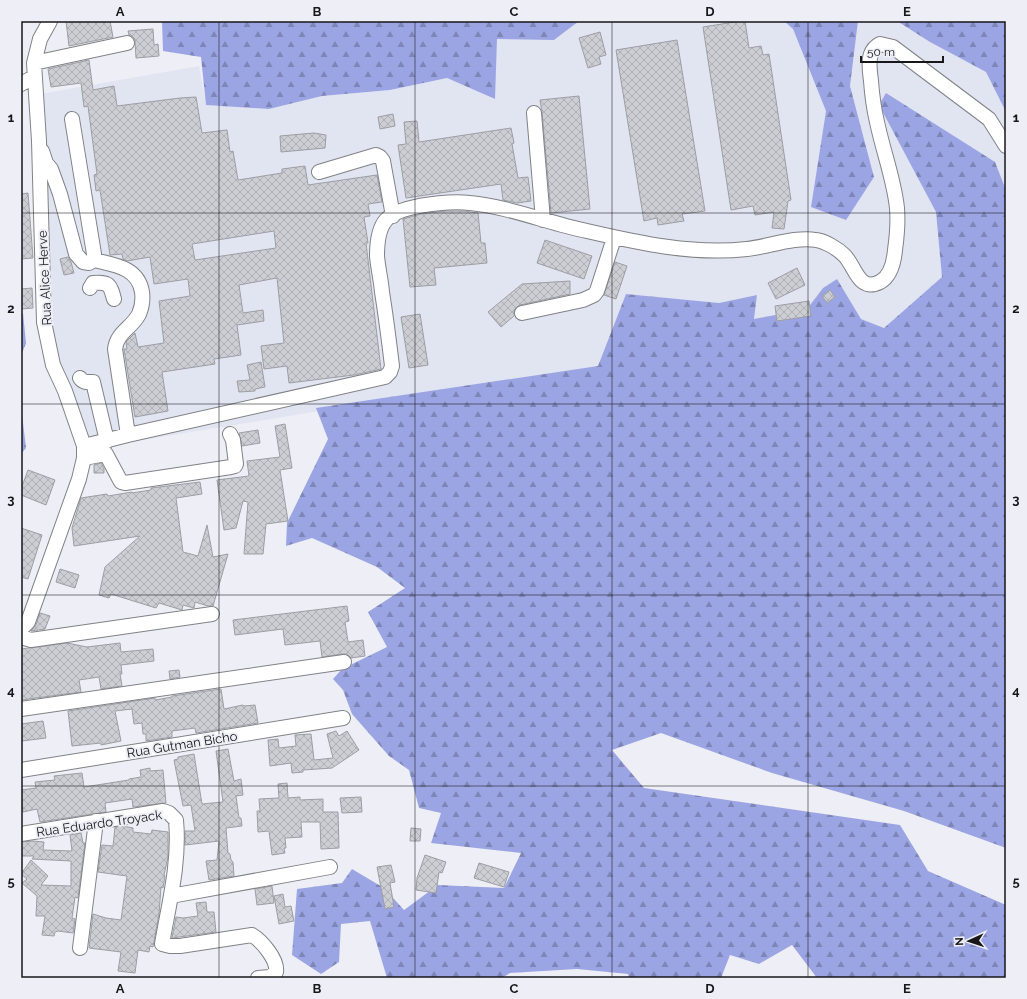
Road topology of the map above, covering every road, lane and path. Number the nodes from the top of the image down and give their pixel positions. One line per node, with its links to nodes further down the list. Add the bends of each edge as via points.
1 (50, 21): 3 (street, Rua Alice Herve, via 40,39)
2 (127, 44): 3 (street)
3 (34, 70): 4 (street); 7 (street, Rua Alice Herve)
4 (21, 84)
5 (534, 113): 11 (street)
6 (72, 119): 13 (street)
7 (39, 141): 13 (street, via 60,194 76,254 83,262 89,263); 21 (street, Rua Alice Herve, via 44,322 53,365)
8 (1006, 146): 12 (street, via 989,119 893,47 880,44 871,52 869,61 871,87 876,121 897,208 894,260 888,274 880,282 870,284 861,281 845,256 816,240 794,241 748,250 708,251)
9 (319, 172): 10 (street, via 376,155 380,157 383,161)
10 (393, 216): 11 (street, via 406,209 436,204 469,203); 19 (street, via 386,220 378,234 377,255 392,366 385,377)
11 (543, 220): 12 (street)
12 (614, 238): 16 (street, via 594,295)
13 (94, 260): 19 (street, via 126,268 141,286 143,299 139,314 118,337 115,349)
14 (90, 288): 15 (street, via 93,283 108,284)
15 (114, 299)
16 (522, 313)
17 (91, 378): 20 (street)
18 (230, 434): 21 (street, via 233,440 235,466 125,483 121,482 106,454)
19 (128, 435): 20 (street)
20 (107, 441): 21 (street)
21 (84, 452): 23 (street, via 79,479 28,622)
22 (212, 614): 24 (street, via 31,640)
23 (21, 629)
24 (21, 637)
25 (344, 662): 26 (street)
26 (21, 709)
27 (343, 718): 28 (street, Rua Gutman Bicho)
28 (21, 770)
29 (96, 821): 30 (street, Rua Eduardo Troyack); 32 (street, Rua Eduardo Troyack, via 163,812 174,817 178,845); 33 (street)
30 (21, 834)
31 (330, 867): 32 (street)
32 (171, 896): 34 (street, Rua Eduardo Troyack, via 162,944 180,946 252,935 260,939 277,968 270,976)
33 (80, 948)
34 (258, 978)

